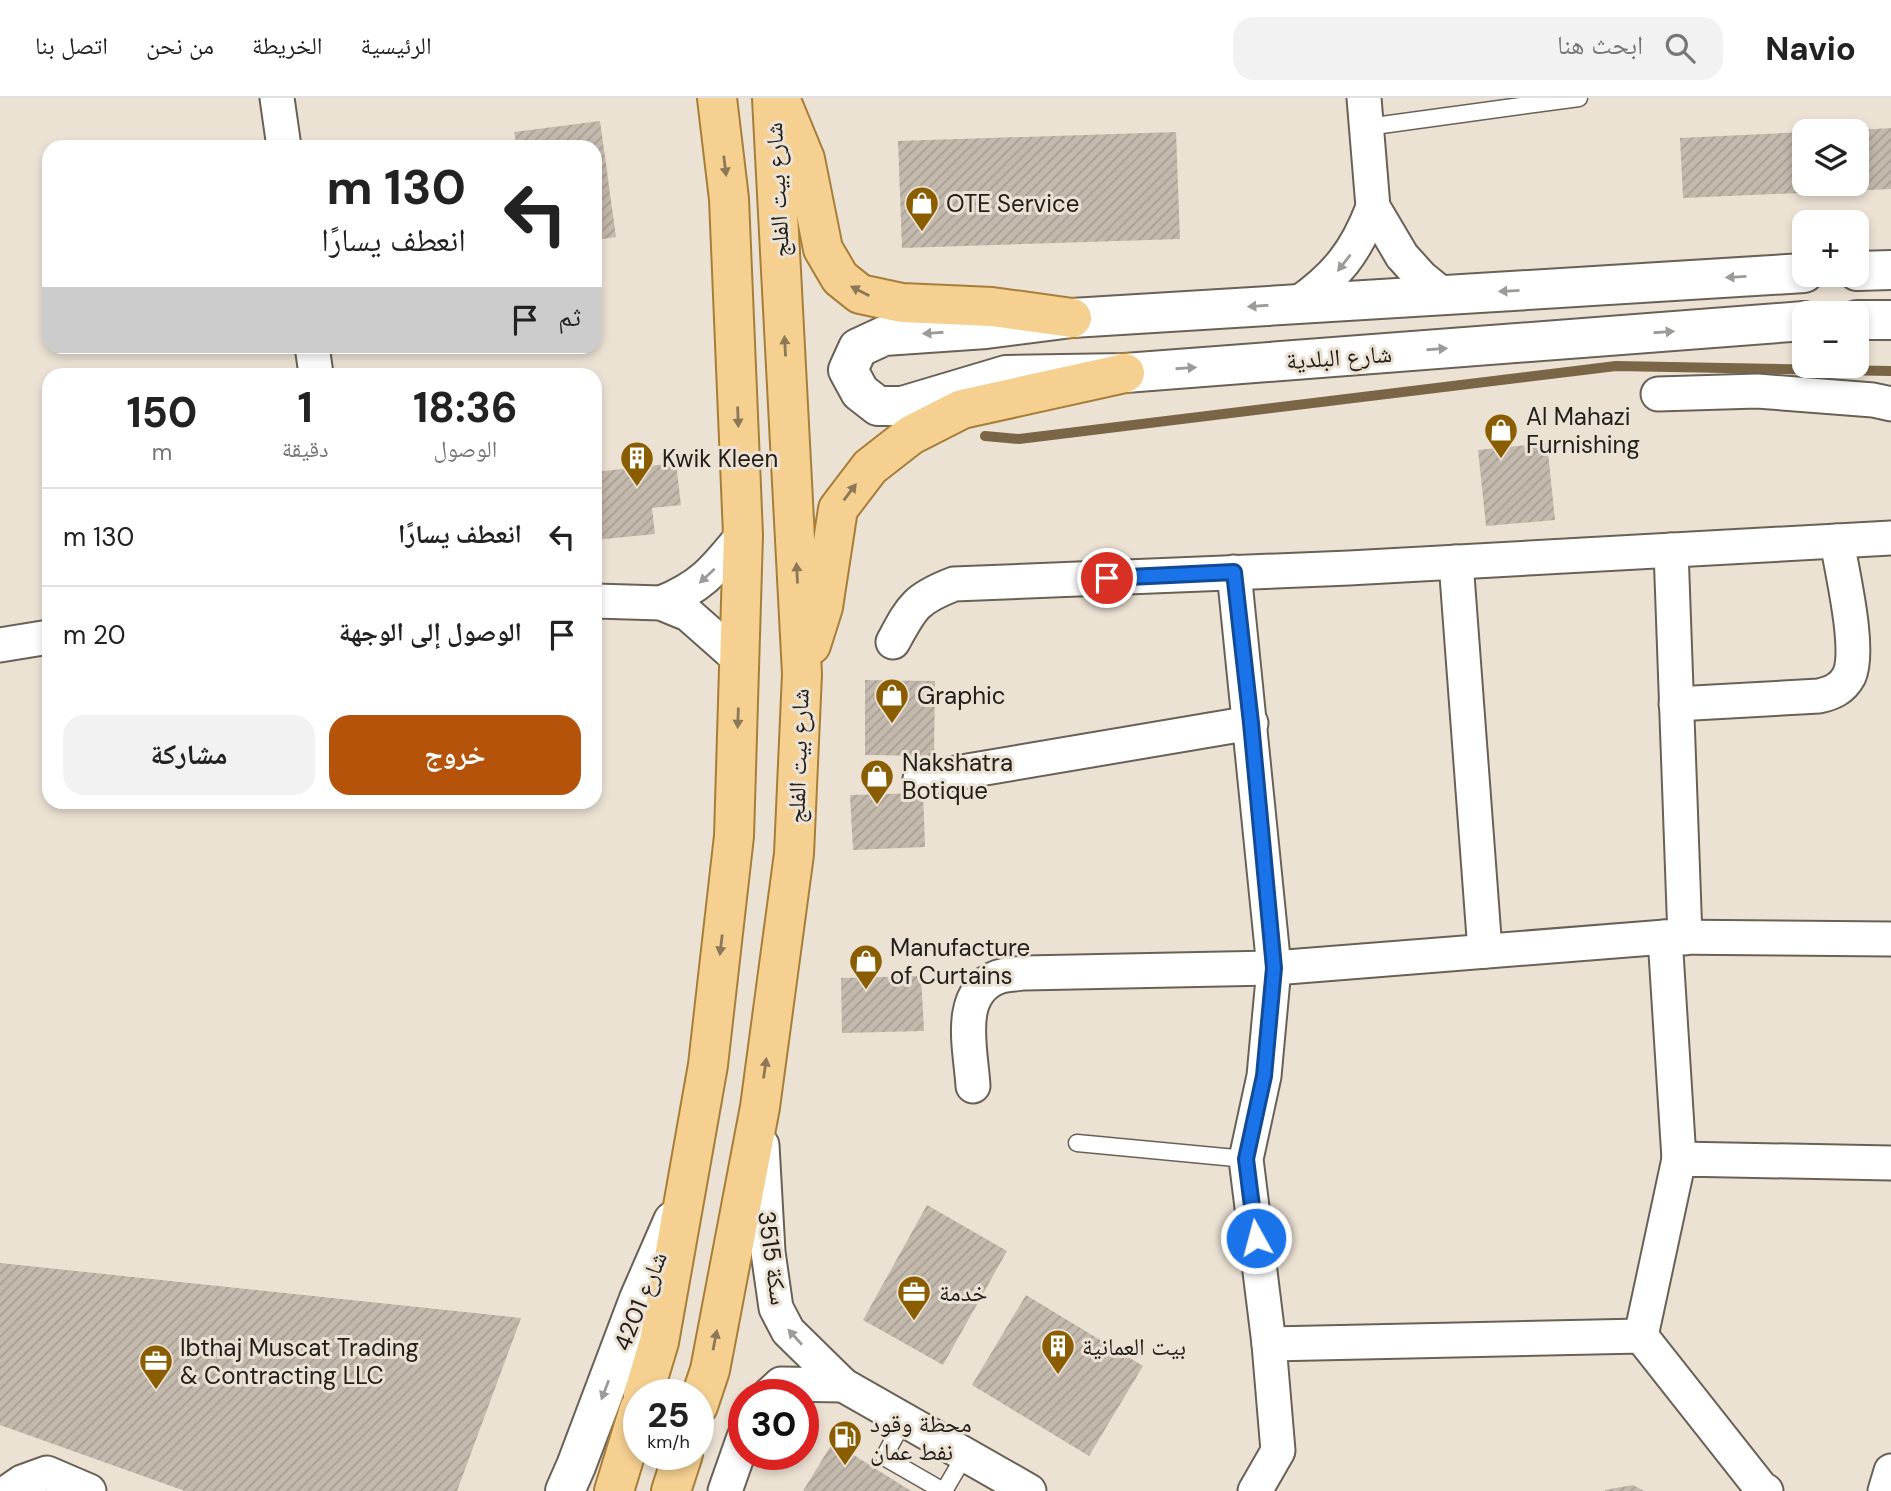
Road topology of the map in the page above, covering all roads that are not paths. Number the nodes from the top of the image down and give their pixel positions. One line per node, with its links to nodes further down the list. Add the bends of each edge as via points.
1 (277, 98): 7 (street)
2 (717, 98): 21 (main road, شارع بيت الفلج, one-way to 21, via 729,199)
3 (772, 98): 33 (main road, شارع بيت الفلج, one-way to 3)
4 (779, 98): 14 (main road, one-way to 4, via 992,307 902,303 860,294 840,278 823,249 805,159)
5 (1579, 98): 6 (lane)
6 (1366, 112): 8 (street)
7 (283, 140)
8 (1373, 207): 12 (street, via 1402,256); 13 (street, one-way to 13, via 1352,253 1336,273)
9 (1891, 270): 10 (street)
10 (1869, 271)
11 (1792, 274): 12 (street, one-way to 12)
12 (1443, 295): 13 (street)
13 (1297, 304): 14 (street, one-way to 14)
14 (1072, 318): 18 (street, شارع البلدية, one-way to 18, via 884,336 858,348 848,370 860,392 878,406 902,406 1006,375)
15 (1869, 320): 16 (street)
16 (1891, 320)
17 (1792, 322): 18 (street, شارع البلدية, one-way to 17)
18 (1125, 373): 33 (main road, one-way to 18, via 823,607 838,509 870,467 911,435 962,409)
19 (1658, 394): 20 (street, via 1757,391)
20 (1891, 404)
21 (743, 535): 28 (street, one-way to 28, via 708,577); 32 (main road, شارع بيت الفلج)
22 (1891, 538): 23 (street)
23 (1838, 541): 24 (street); 34 (street, via 1854,649 1849,675 1836,692)
24 (1671, 550): 25 (street); 34 (street)
25 (1456, 562): 26 (street); 39 (street)
26 (1234, 572): 30 (street, via 954,584 912,607); 35 (street)
27 (602, 601): 28 (street)
28 (660, 603): 32 (street, via 688,614)
29 (42, 638): 31 (street)
30 (893, 642)
31 (0, 645)
32 (740, 660): 47 (main road, شارع بيت الفلج, one-way to 47, via 734,836 708,1065)
33 (802, 674): 42 (main road, شارع بيت الفلج, one-way to 33, via 794,853)
34 (1676, 704): 37 (street)
35 (1251, 723): 36 (street); 40 (street)
36 (920, 779)
37 (1675, 938): 38 (street); 39 (street); 45 (street)
38 (1891, 939)
39 (1485, 951): 40 (street)
40 (1274, 968): 41 (street, via 998,976 976,990 969,1011); 44 (street, via 1264,1076)
41 (974, 1086)
42 (760, 1107): 51 (main road, شارع بيت الفلج, one-way to 42); 53 (street, سكة 3515, one-way to 42, via 788,1331 776,1308 768,1252)
43 (1076, 1143): 44 (lane)
44 (1246, 1159): 49 (street)
45 (1679, 1159): 46 (street); 48 (street)
46 (1891, 1163)
47 (686, 1191): 50 (main road, شارع بيت الفلج, via 659,1342); 62 (street, شارع 4201, one-way to 62)
48 (1641, 1336): 49 (street); 69 (street)
49 (1269, 1344): 68 (street, via 1278,1451)
50 (648, 1379)
51 (707, 1379)
52 (819, 1385): 53 (street, سكة 3515)
53 (843, 1385): 54 (street, سكة 3515)
54 (904, 1420): 55 (street, سكة 3515); 66 (lane, via 884,1457)
55 (965, 1455): 66 (lane); 67 (street, سكة 3515)
56 (623, 1461): 63 (main road)
57 (678, 1470): 64 (main road)
58 (732, 1470): 65 (street)
59 (1891, 1471): 70 (street)
60 (9, 1491): 61 (street, via 47,1473)
61 (89, 1491)
62 (565, 1491)
63 (614, 1491)
64 (671, 1491)
65 (725, 1491)
66 (944, 1491)
67 (1029, 1491)
68 (1255, 1491)
69 (1766, 1491)
70 (1885, 1491)

